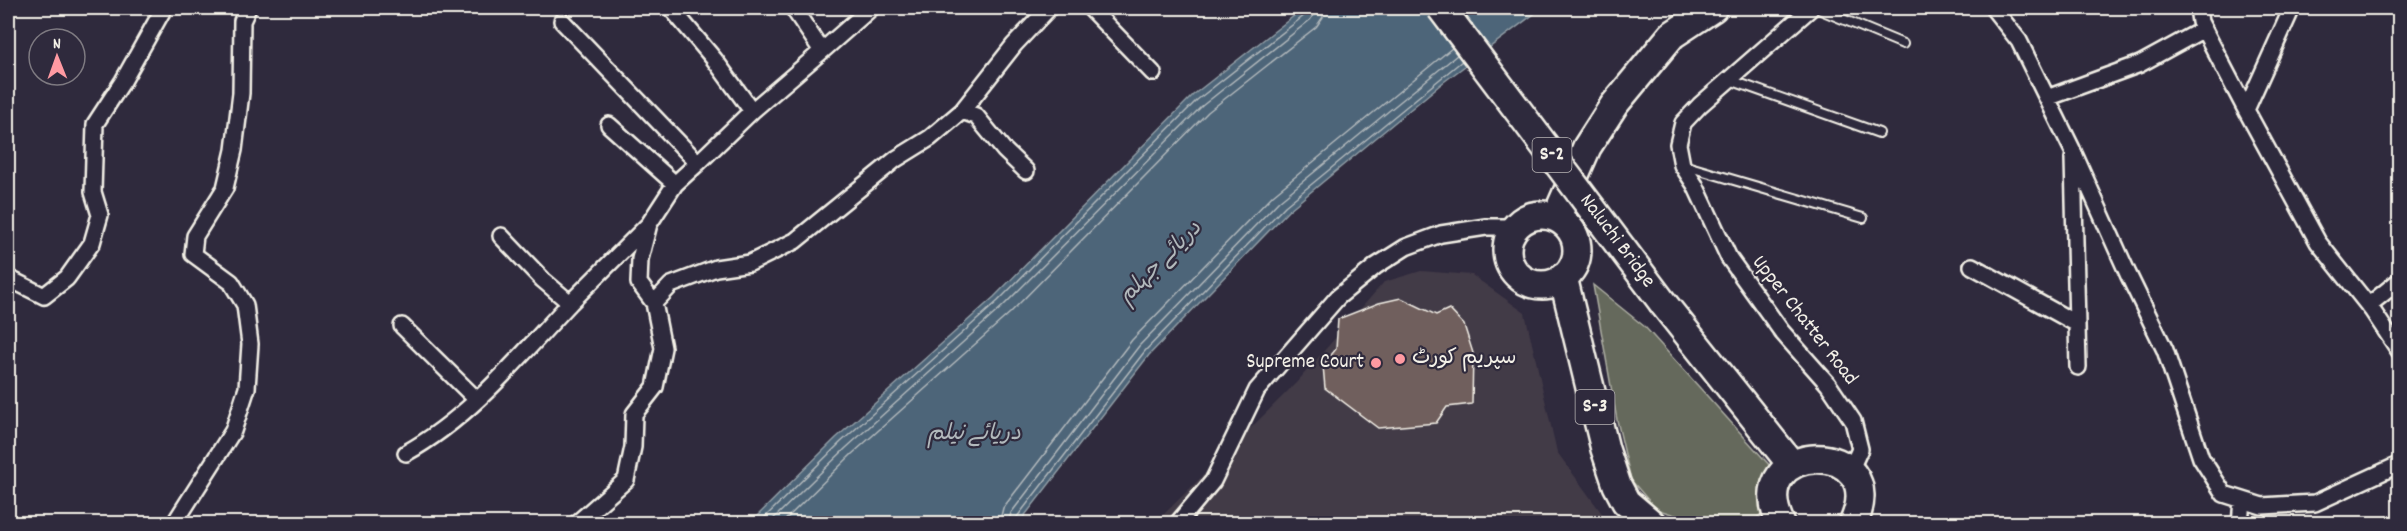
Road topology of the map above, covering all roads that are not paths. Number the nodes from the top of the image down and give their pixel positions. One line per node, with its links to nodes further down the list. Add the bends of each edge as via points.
1 (164, 8): 39 (street, via 95,124 93,192 100,215 92,243 67,278 44,296)
2 (248, 8): 54 (street, via 242,21 241,93 234,150 225,188 195,236 193,254 231,282 244,305 250,344 247,388 233,431)
3 (671, 8): 23 (street)
4 (793, 8): 18 (street)
5 (871, 8): 18 (street)
6 (1049, 8): 24 (street)
7 (1090, 8): 19 (street)
8 (1441, 8): 51 (highway, Naluchi Bridge / S-2, bridge, via 1663,303)
9 (1713, 8): 32 (highway, S-2, via 1672,34 1614,105 1587,147)
10 (1810, 8): 20 (street, Upper Chatter Road)
11 (1816, 8): 17 (lane)
12 (1993, 8): 21 (street, via 2019,41)
13 (2198, 8): 16 (street)
14 (2292, 8): 22 (street)
15 (562, 21): 28 (street)
16 (2204, 29): 21 (street, via 2140,64); 22 (street)
17 (1903, 44)
18 (822, 51): 23 (street)
19 (1153, 73)
20 (1729, 79): 26 (lane); 29 (street, Upper Chatter Road, via 1683,123 1678,144)
21 (2047, 98): 27 (street)
22 (2246, 110): 43 (street, via 2318,242)
23 (752, 111): 28 (street)
24 (962, 111): 30 (street, via 976,116); 42 (street, via 795,241 750,263 716,268 671,285)
25 (609, 125): 31 (street)
26 (1879, 133)
27 (2072, 149): 44 (street); 53 (street, via 2165,350 2201,458 2224,494)
28 (698, 164): 31 (street)
29 (1682, 165): 33 (lane); 52 (street, Upper Chatter Road, via 1729,258 1853,421 1860,449)
30 (1026, 171)
31 (675, 184): 34 (street)
32 (1556, 218): 35 (highway, via 1534,215); 38 (highway, via 1573,234 1576,246 1576,257)
33 (1863, 219)
34 (649, 224): 41 (street); 42 (street, via 640,258 639,283)
35 (1515, 226): 38 (highway, via 1507,246 1512,268 1519,276 1541,284); 56 (street, via 1441,234 1406,247 1338,297 1257,390 1214,481)
36 (501, 236): 41 (street)
37 (1972, 266): 44 (street)
38 (1563, 277): 57 (highway, S-3, via 1617,485 1626,502)
39 (8, 278)
40 (2400, 280): 43 (street)
41 (570, 303): 48 (street)
42 (654, 303): 55 (street, via 663,348 655,387 634,414 626,480)
43 (2369, 305): 46 (street)
44 (2077, 324): 47 (street)
45 (402, 326): 48 (street)
46 (2400, 352)
47 (2078, 367)
48 (477, 400): 49 (street, via 432,439)
49 (406, 453)
50 (2400, 464): 53 (street, via 2315,503 2262,506)
51 (1792, 465): 52 (highway, via 1811,457 1825,457); 58 (highway, via 1778,482 1774,495)
52 (1850, 471): 59 (highway, via 1860,497)
53 (2242, 500): 60 (street)
54 (174, 524)
55 (576, 524)
56 (1177, 524)
57 (1652, 524)
58 (1781, 524)
59 (1853, 524)
60 (2240, 524)

